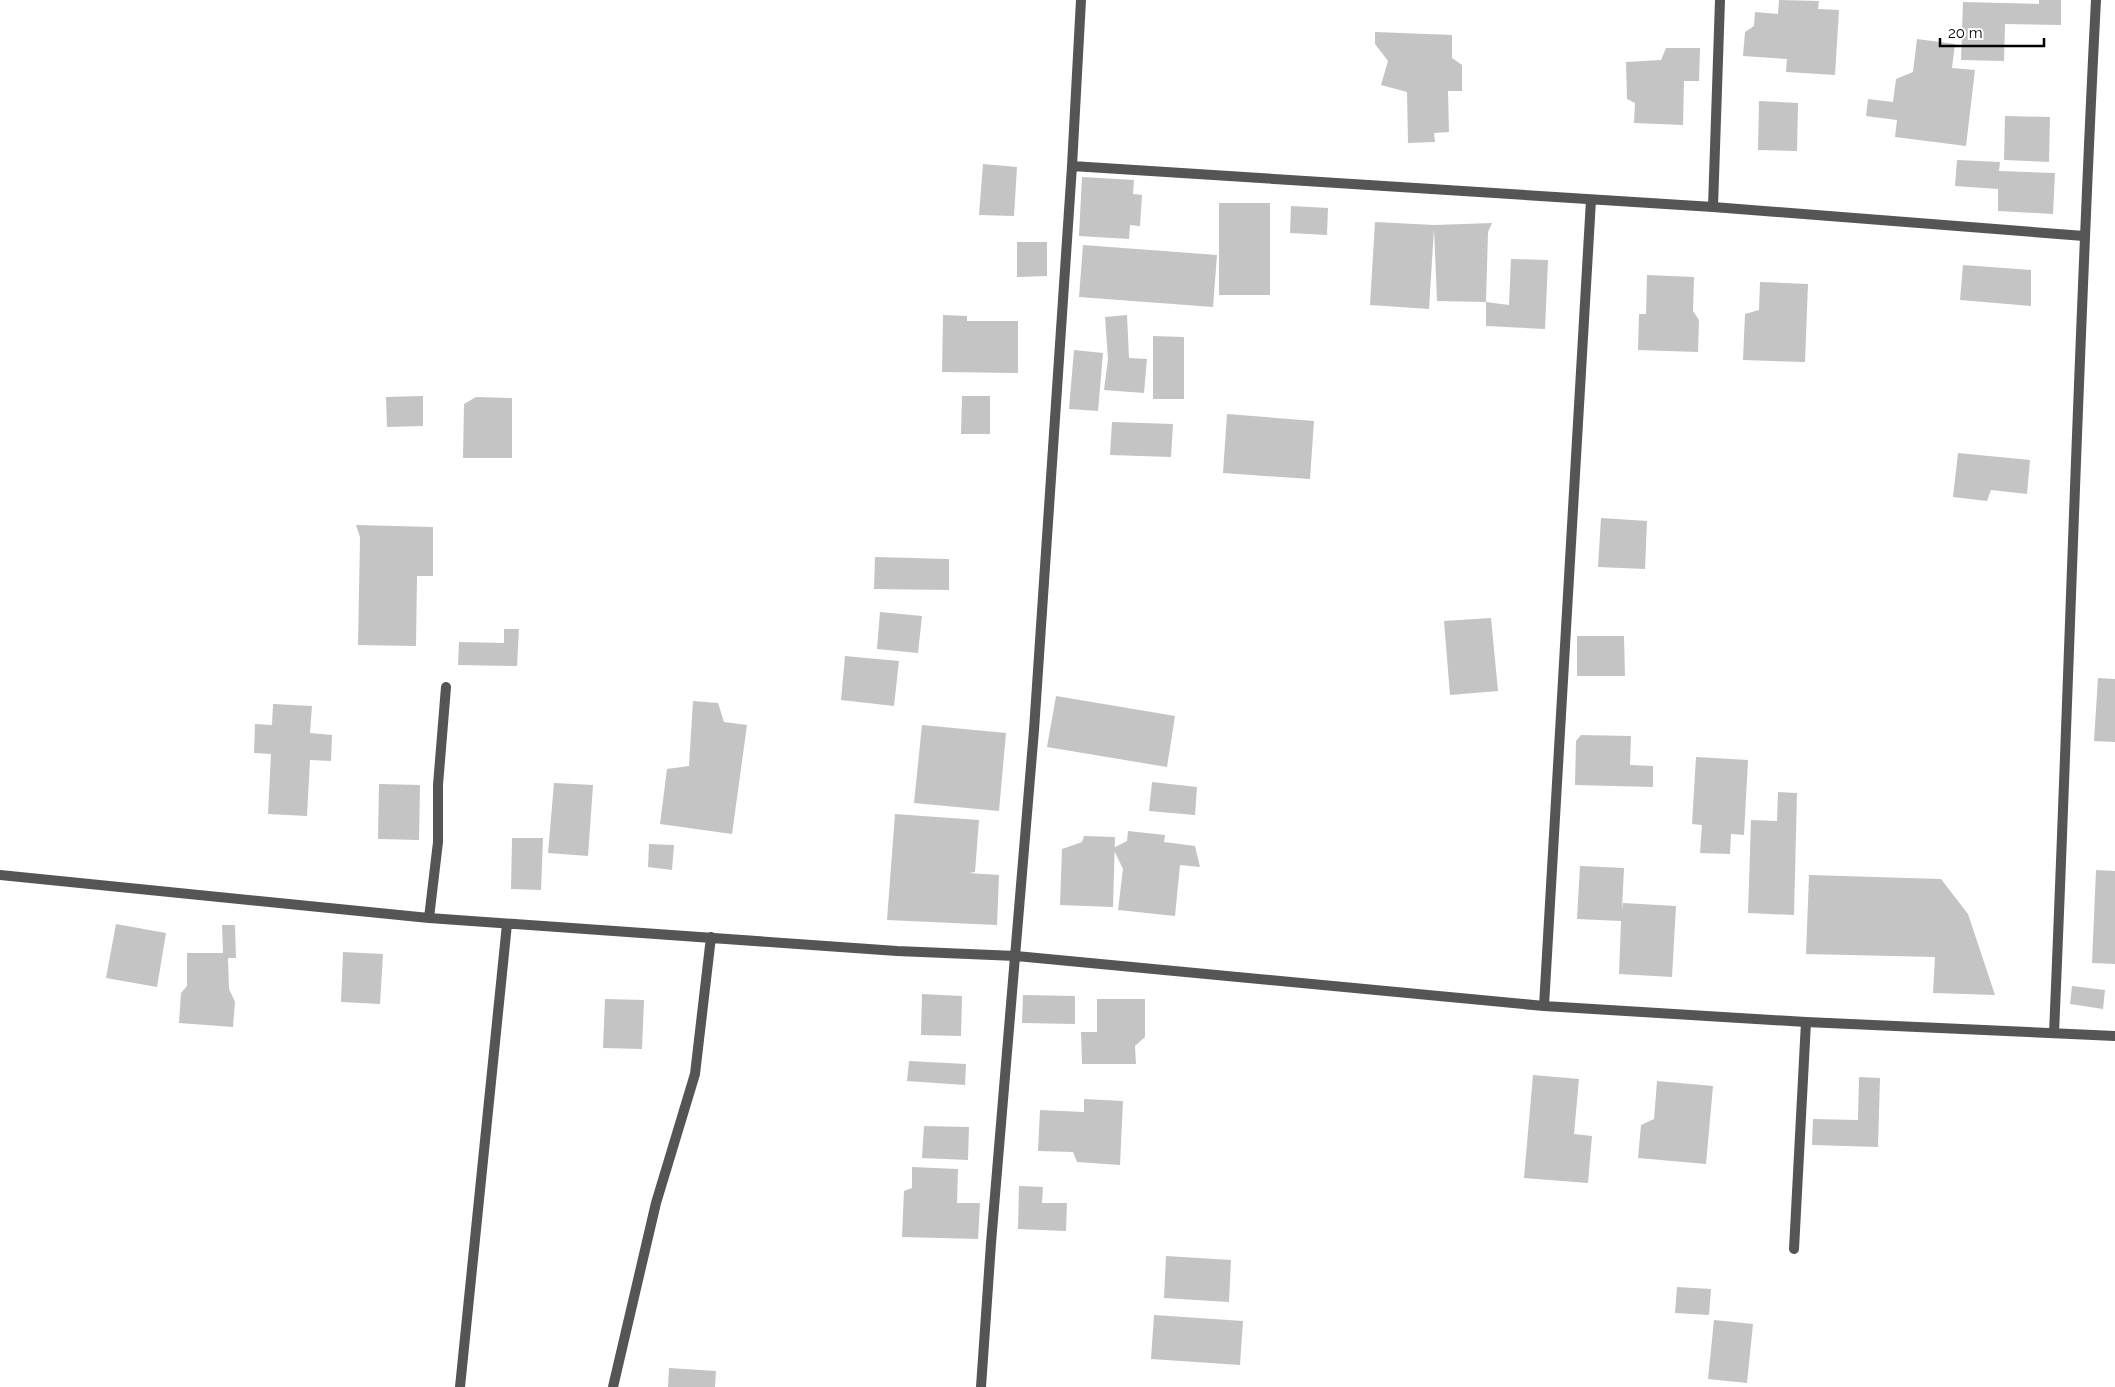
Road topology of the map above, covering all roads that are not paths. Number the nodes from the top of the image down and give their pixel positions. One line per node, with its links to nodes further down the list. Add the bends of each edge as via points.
1 (1081, 0): 4 (street)
2 (1720, 0): 6 (street)
3 (2096, 0): 7 (street)
4 (1072, 166): 5 (street); 13 (street)
5 (1591, 200): 6 (street); 14 (street)
6 (1713, 207): 7 (street)
7 (2084, 236): 16 (street)
8 (446, 687): 10 (street, via 438,785 438,842)
9 (0, 875): 10 (street)
10 (429, 918): 11 (street)
11 (507, 924): 12 (street); 19 (street)
12 (711, 937): 13 (street); 20 (street, via 695,1074 656,1203)
13 (1016, 956): 14 (street); 21 (street)
14 (1544, 1006): 15 (street)
15 (1806, 1022): 16 (street); 18 (street)
16 (2054, 1033): 17 (street)
17 (2115, 1036)
18 (1794, 1249)
19 (460, 1387)
20 (614, 1387)
21 (981, 1387)

